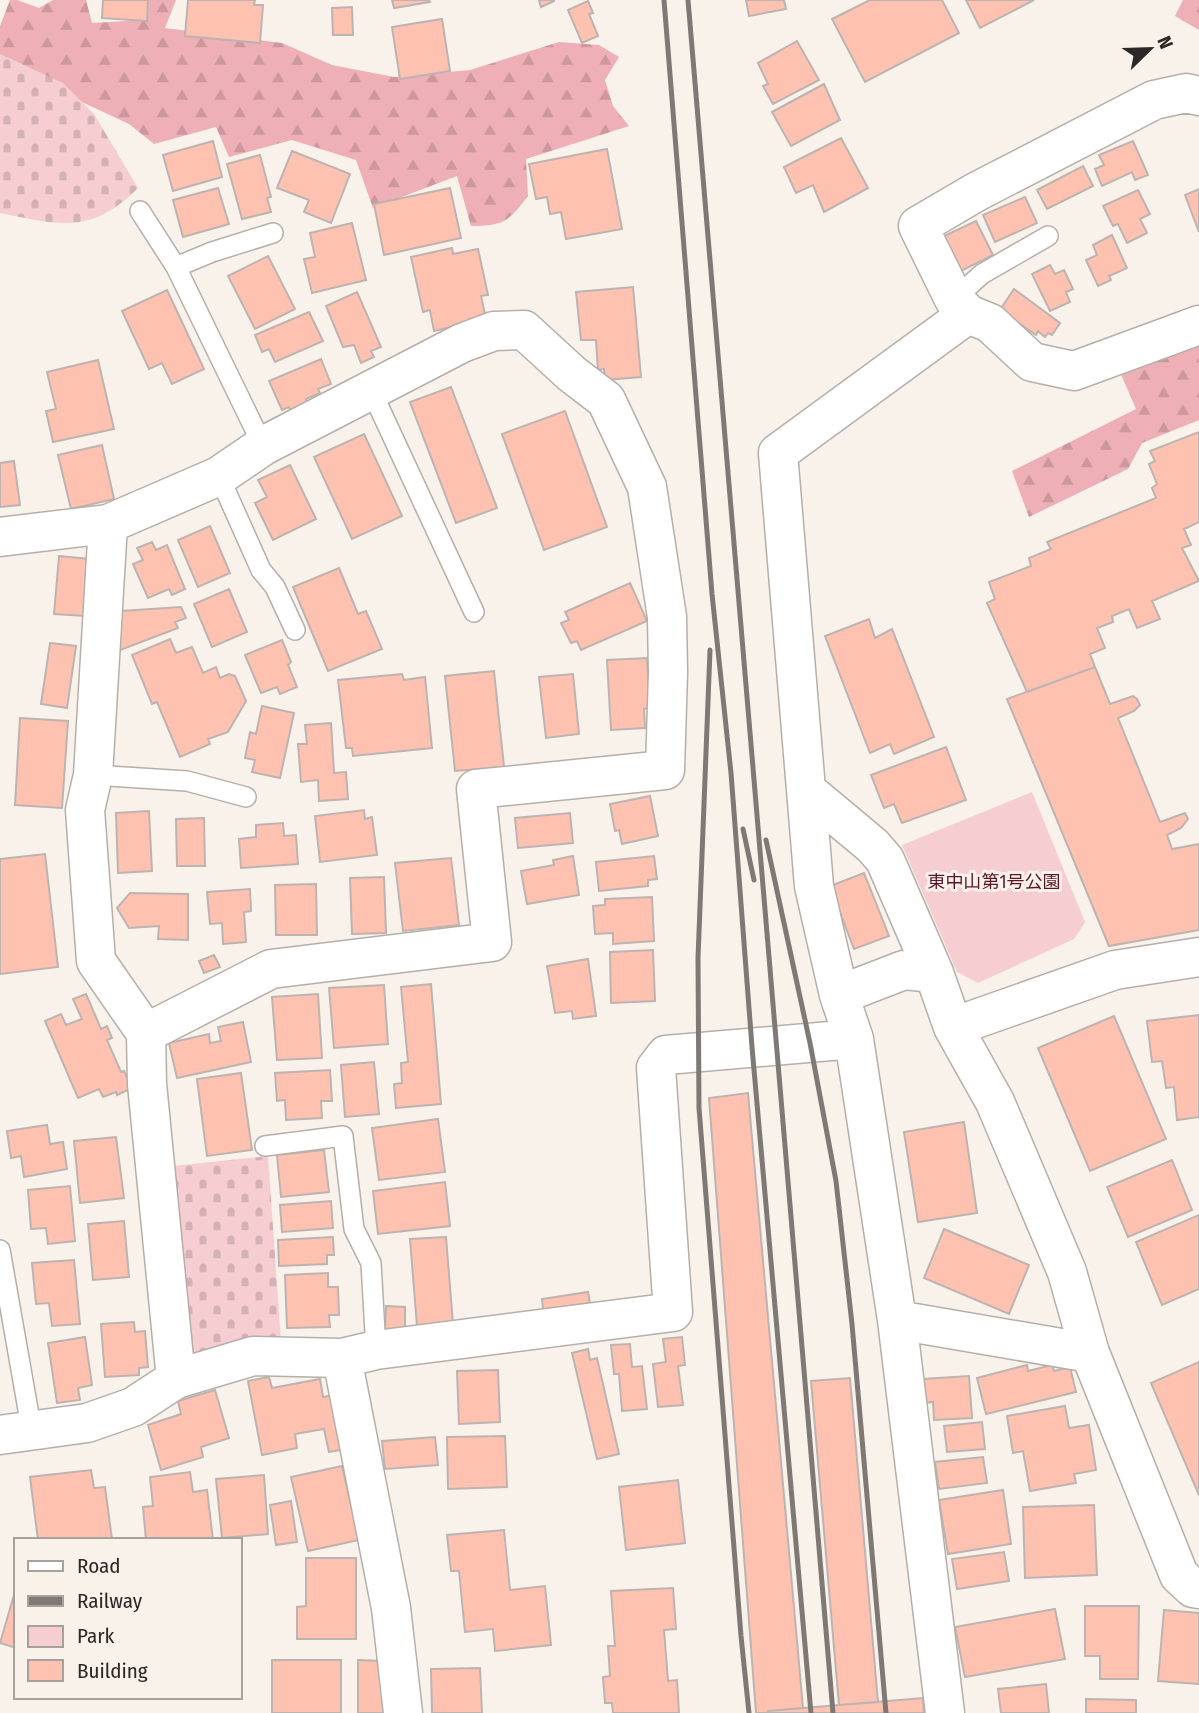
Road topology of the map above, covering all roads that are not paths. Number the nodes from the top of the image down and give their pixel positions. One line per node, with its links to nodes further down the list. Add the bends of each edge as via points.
1 (1199, 96): 6 (street, via 1186,93 1153,100 918,226)
2 (140, 211): 5 (lane)
3 (273, 233): 5 (lane)
4 (1048, 236): 6 (lane, via 982,274)
5 (176, 267): 9 (lane)
6 (961, 306): 7 (street, via 990,323 1032,362 1074,371); 16 (street, via 778,453)
7 (1199, 325)
8 (370, 390): 9 (street); 13 (lane); 22 (street, via 462,343 494,331 524,330 606,400 647,487 667,617 664,770 476,789 492,942 271,969)
9 (263, 446): 10 (street)
10 (219, 476): 11 (street); 14 (lane, via 261,570 275,587)
11 (108, 524): 12 (street); 15 (street)
12 (0, 537)
13 (474, 612)
14 (295, 629)
15 (93, 775): 17 (lane, via 187,781); 22 (street, via 85,810 96,961)
16 (806, 790): 19 (street, via 885,860); 20 (street, via 814,886)
17 (246, 797)
18 (1199, 957): 21 (street, via 1115,970)
19 (934, 973): 20 (street, via 904,970); 21 (street)
20 (839, 995): 23 (street)
21 (953, 1027): 27 (street, via 995,1102 1067,1272)
22 (146, 1033): 29 (street)
23 (854, 1039): 26 (street); 28 (street, via 666,1055 656,1068 673,1312)
24 (265, 1146): 28 (lane, via 343,1136 354,1229 371,1263)
25 (0, 1250): 30 (lane)
26 (897, 1321): 27 (street); 33 (street)
27 (1090, 1353): 31 (street, via 1179,1574)
28 (359, 1354): 29 (street, via 253,1356); 32 (street)
29 (176, 1379): 30 (street, via 133,1407 87,1423)
30 (16, 1434)
31 (1199, 1589)
32 (403, 1713)
33 (945, 1713)

